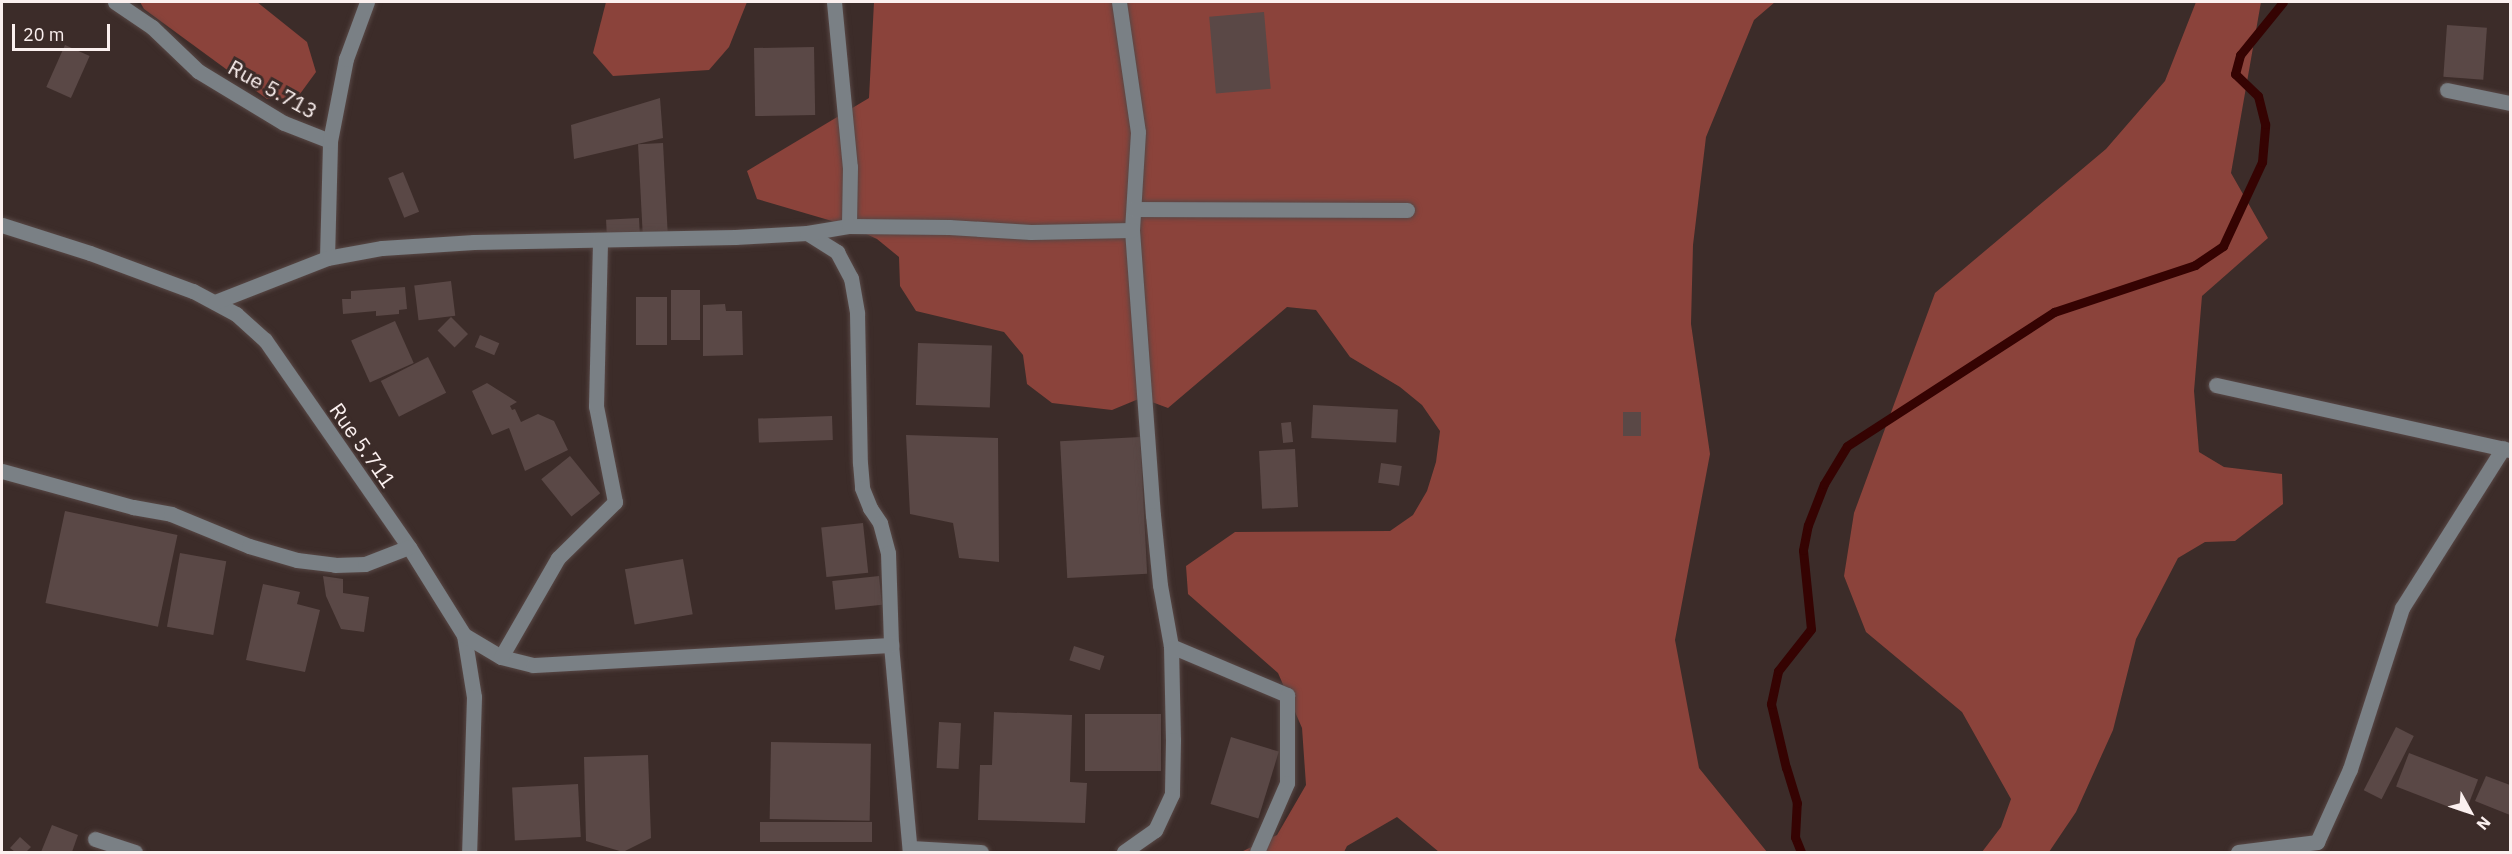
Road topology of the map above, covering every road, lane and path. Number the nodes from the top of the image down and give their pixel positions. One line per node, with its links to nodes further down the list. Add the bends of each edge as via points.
1 (115, 2): 7 (street, Rue 5.713, via 152,27 198,71 284,123)
2 (367, 2): 7 (street, via 346,59)
3 (834, 2): 11 (street, via 850,167)
4 (1119, 2): 8 (street, via 1138,132)
5 (2447, 90): 6 (street)
6 (2511, 103)
7 (330, 141): 15 (street)
8 (1134, 209): 9 (street); 12 (street)
9 (1407, 210)
10 (2, 225): 16 (street, Rue 5.711, via 90,253)
11 (849, 226): 12 (street, via 1031,232); 13 (street)
12 (1132, 230): 23 (street, via 1154,527)
13 (807, 233): 14 (street); 22 (street, via 837,252 851,278 857,313 862,488 880,523 888,553)
14 (600, 240): 15 (street, via 382,248); 24 (street, via 596,406 615,502 558,558)
15 (327, 258): 16 (street)
16 (215, 302): 20 (street, Rue 5.711, via 236,314 265,340)
17 (2216, 385): 18 (street)
18 (2507, 449): 32 (street, via 2402,608 2350,769 2317,842)
19 (2, 471): 20 (street, via 171,514 249,546 297,560 335,566 364,564)
20 (409, 547): 21 (street, Rue 5.711)
21 (464, 635): 24 (street); 28 (street, Rue 5.711, via 474,697)
22 (891, 645): 24 (street, via 533,665); 26 (street)
23 (1171, 646): 30 (street, via 1172,794 1155,830); 31 (street, via 1287,695 1287,783)
24 (501, 657)
25 (95, 839): 27 (street)
26 (910, 850): 29 (street)
27 (135, 852)
28 (469, 852)
29 (981, 852)
30 (1124, 852)
31 (1257, 852)
32 (2238, 852)

